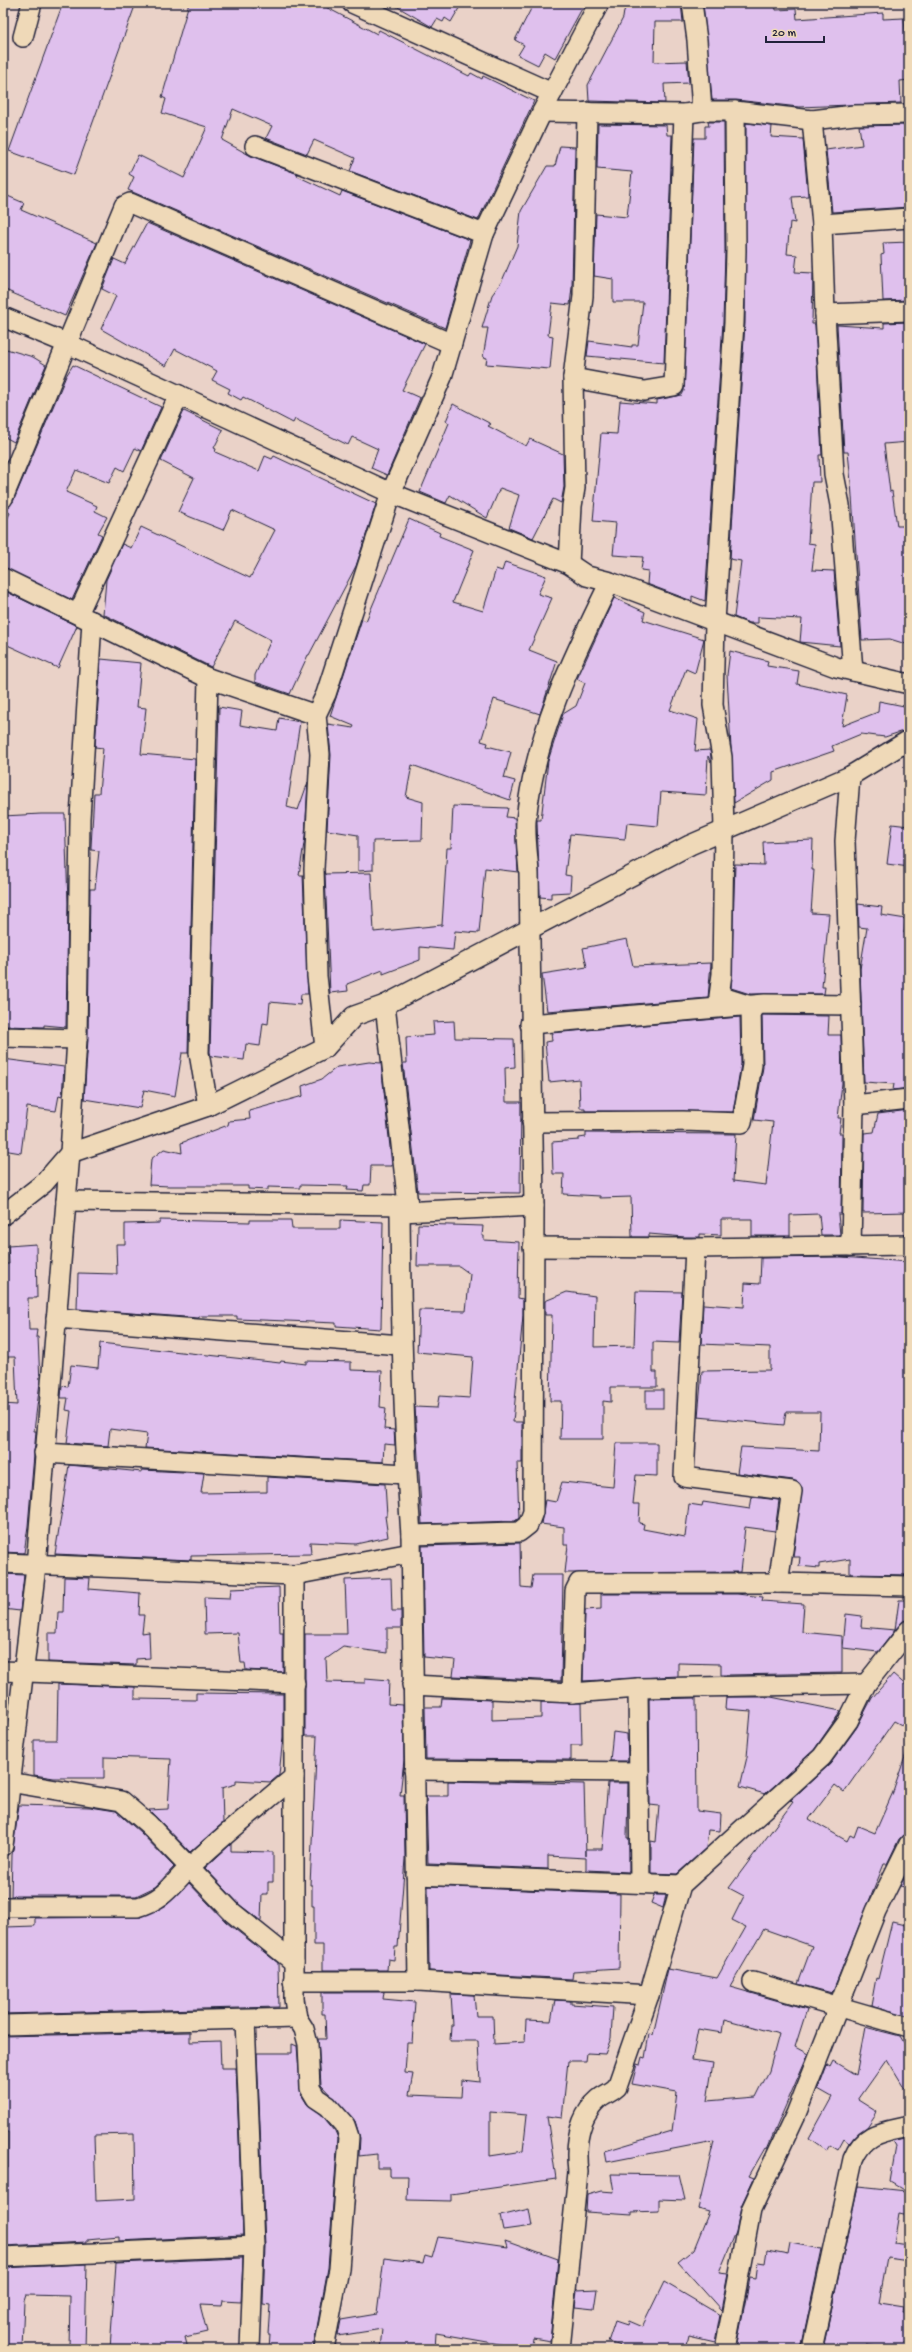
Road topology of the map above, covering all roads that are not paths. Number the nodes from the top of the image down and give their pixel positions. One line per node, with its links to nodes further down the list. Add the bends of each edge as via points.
1 (32, 3): 5 (street)
2 (352, 3): 6 (street)
3 (598, 3): 6 (street)
4 (692, 3): 10 (street, via 697,40)
5 (24, 37)
6 (552, 93): 8 (street)
7 (735, 111): 10 (street); 12 (street); 30 (street, via 734,323)
8 (542, 112): 9 (street); 16 (street)
9 (587, 112): 10 (street); 22 (street, via 583,296)
10 (693, 113): 22 (street, via 674,386 644,391)
11 (909, 114): 12 (street, via 854,115)
12 (812, 120): 15 (street)
13 (255, 146): 16 (street)
14 (909, 218): 15 (street)
15 (822, 224): 18 (street)
16 (484, 234): 21 (street)
17 (909, 312): 18 (street)
18 (825, 314): 31 (street, via 834,474 840,505)
19 (3, 317): 20 (street)
20 (66, 343): 21 (street, via 124,206 130,203); 23 (street); 25 (street)
21 (452, 344): 24 (street, via 442,377)
22 (573, 378): 26 (street, via 576,488 572,506)
23 (179, 395): 24 (street); 29 (street)
24 (391, 493): 26 (street); 34 (street, via 326,694)
25 (3, 498)
26 (569, 564): 28 (street, via 587,576)
27 (3, 578): 29 (street)
28 (610, 582): 30 (street); 38 (street, via 574,655 539,748 526,822)
29 (85, 618): 32 (street); 44 (street)
30 (715, 622): 31 (street); 37 (street, via 713,705 722,757)
31 (853, 671): 33 (street)
32 (208, 678): 34 (street); 48 (street, via 199,1053)
33 (909, 684)
34 (316, 715): 45 (street, via 320,754 314,869 316,976)
35 (909, 740): 36 (street)
36 (850, 776): 37 (street); 40 (street, via 845,841)
37 (724, 830): 38 (street, via 690,845); 41 (street, via 722,974 719,996)
38 (530, 931): 39 (street); 42 (street)
39 (385, 1005): 45 (street, via 354,1016); 53 (street)
40 (851, 1005): 41 (street); 47 (street)
41 (751, 1006): 42 (street); 49 (street, via 752,1066 742,1123)
42 (530, 1024): 49 (street)
43 (3, 1037): 44 (street)
44 (77, 1039): 50 (street)
45 (325, 1048): 48 (street)
46 (909, 1099): 47 (street)
47 (854, 1105): 56 (street)
48 (208, 1106): 50 (street)
49 (532, 1122): 52 (street)
50 (70, 1153): 51 (street); 54 (street, via 44,1183)
51 (66, 1201): 53 (street); 59 (street)
52 (534, 1206): 53 (street); 57 (street)
53 (404, 1208): 60 (street)
54 (3, 1215)
55 (909, 1245): 56 (street)
56 (851, 1246): 58 (street)
57 (533, 1247): 58 (street); 63 (street, via 533,1512 528,1525 518,1532)
58 (696, 1248): 67 (street, via 684,1478 792,1490)
59 (56, 1318): 60 (street); 61 (street)
60 (401, 1345): 62 (street)
61 (44, 1453): 62 (street); 65 (street)
62 (406, 1474): 63 (street)
63 (411, 1544): 66 (street); 74 (street)
64 (3, 1563): 65 (street)
65 (36, 1566): 66 (street); 71 (street)
66 (294, 1575): 72 (street)
67 (778, 1583): 68 (street); 76 (street, via 579,1583 575,1591)
68 (909, 1586)
69 (909, 1630): 73 (street)
70 (3, 1671): 71 (street)
71 (23, 1673): 72 (street); 80 (street)
72 (295, 1683): 79 (street)
73 (866, 1684): 75 (street); 86 (street, via 848,1721 822,1757)
74 (412, 1685): 76 (street); 77 (street)
75 (638, 1688): 76 (street); 78 (street)
76 (572, 1693)
77 (414, 1770): 78 (street); 84 (street)
78 (639, 1772): 85 (street)
79 (294, 1776): 83 (street); 88 (street)
80 (7, 1782): 82 (street); 83 (street, via 121,1801 148,1824)
81 (909, 1844): 93 (street, via 876,1911)
82 (3, 1846)
83 (190, 1867): 87 (street, via 166,1894 138,1907); 88 (street, via 233,1913)
84 (416, 1875): 85 (street); 90 (street)
85 (640, 1883): 86 (street)
86 (681, 1885): 92 (street)
87 (3, 1907)
88 (294, 1962): 89 (street)
89 (293, 1981): 90 (street); 94 (street)
90 (418, 1981): 92 (street)
91 (753, 1982): 93 (street)
92 (649, 1995): 103 (street, via 617,2087 610,2095 600,2098 594,2104 579,2132 576,2152 578,2172)
93 (838, 2008): 97 (street); 104 (street, via 796,2114 752,2210)
94 (297, 2018): 95 (street); 102 (street, via 304,2029 308,2044 310,2088 316,2098 328,2106 346,2126 349,2137 339,2269)
95 (245, 2020): 96 (street); 99 (street)
96 (3, 2025)
97 (909, 2027)
98 (909, 2126): 105 (street, via 871,2136 857,2148)
99 (254, 2246): 100 (street); 101 (street)
100 (3, 2257)
101 (250, 2349)
102 (324, 2349)
103 (560, 2349)
104 (725, 2349)
105 (812, 2349)

